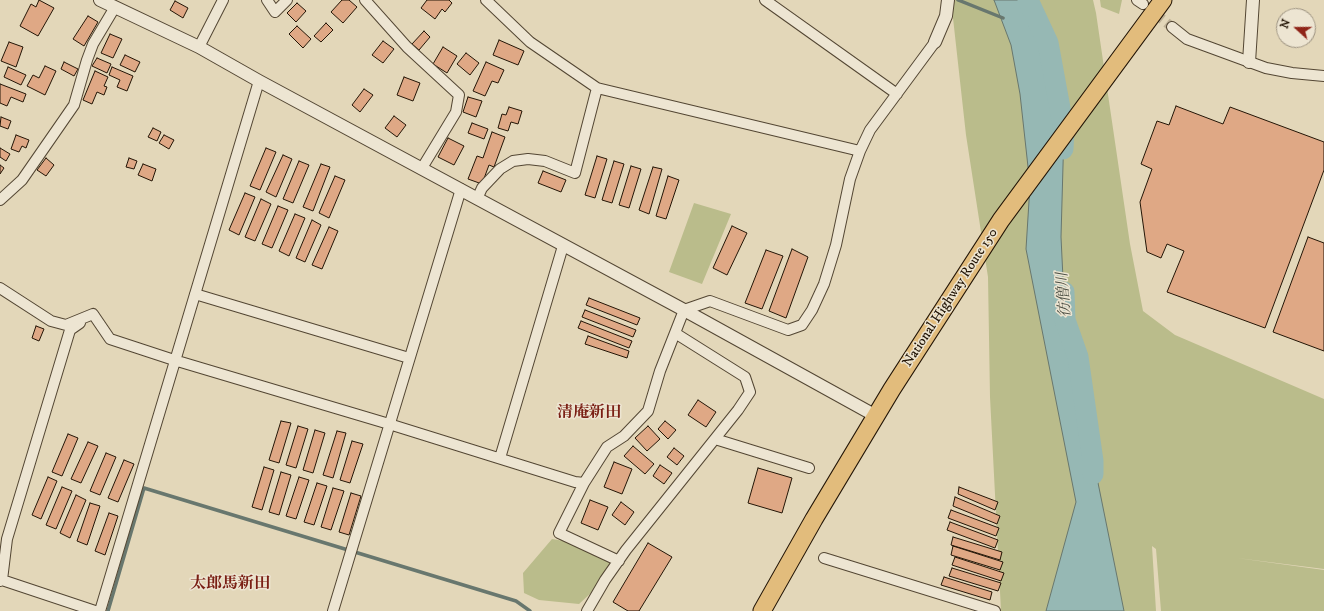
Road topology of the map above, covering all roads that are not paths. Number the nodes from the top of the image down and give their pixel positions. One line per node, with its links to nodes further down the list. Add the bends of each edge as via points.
1 (100, 0): 11 (street)
2 (223, 0): 14 (street)
3 (267, 0): 4 (street, via 276,12)
4 (287, 0)
5 (365, 0): 21 (street, via 407,47 459,95 456,112)
6 (486, 0): 18 (street, via 530,42)
7 (765, 0): 19 (street)
8 (948, 0): 13 (street, via 946,16)
9 (1162, 0): 33 (highway, National Highway Route 150, via 1001,220)
10 (1254, 0): 15 (street)
11 (115, 7): 14 (street); 24 (street, via 93,44 74,105 22,180)
12 (1172, 27): 15 (street, via 1187,39)
13 (935, 42): 19 (street)
14 (199, 47): 17 (street)
15 (1249, 62): 16 (street, via 1292,73)
16 (1324, 76)
17 (259, 81): 21 (street); 27 (street)
18 (597, 88): 20 (street); 23 (street, via 575,173 545,162 528,159 513,161 500,169 482,188)
19 (897, 94): 20 (street, via 870,130)
20 (860, 151): 28 (street, via 850,179 836,245 824,284 802,325 788,330 710,301)
21 (422, 168): 22 (street)
22 (461, 189): 23 (street); 31 (street)
23 (476, 199): 25 (street)
24 (0, 200)
25 (563, 246): 28 (street); 36 (street)
26 (0, 288): 29 (street, via 50,320 66,325)
27 (195, 294): 31 (street); 32 (street)
28 (684, 310): 30 (street); 33 (street)
29 (93, 314): 32 (street, via 110,339); 41 (street, via 70,330 7,538)
30 (675, 333): 35 (street, via 745,377 750,392); 38 (street, via 648,410 624,436 606,447)
31 (409, 358): 34 (street)
32 (174, 360): 34 (street); 43 (street)
33 (876, 416): 46 (highway, National Highway Route 150)
34 (389, 424): 36 (street); 44 (street)
35 (714, 439): 37 (street); 40 (street)
36 (500, 458): 38 (street)
37 (809, 468)
38 (584, 483): 40 (street, via 558,533)
39 (824, 558): 47 (street)
40 (619, 561): 45 (street)
41 (1, 581): 42 (street)
42 (95, 611)
43 (100, 611)
44 (333, 611)
45 (587, 611)
46 (762, 611)
47 (995, 611)

